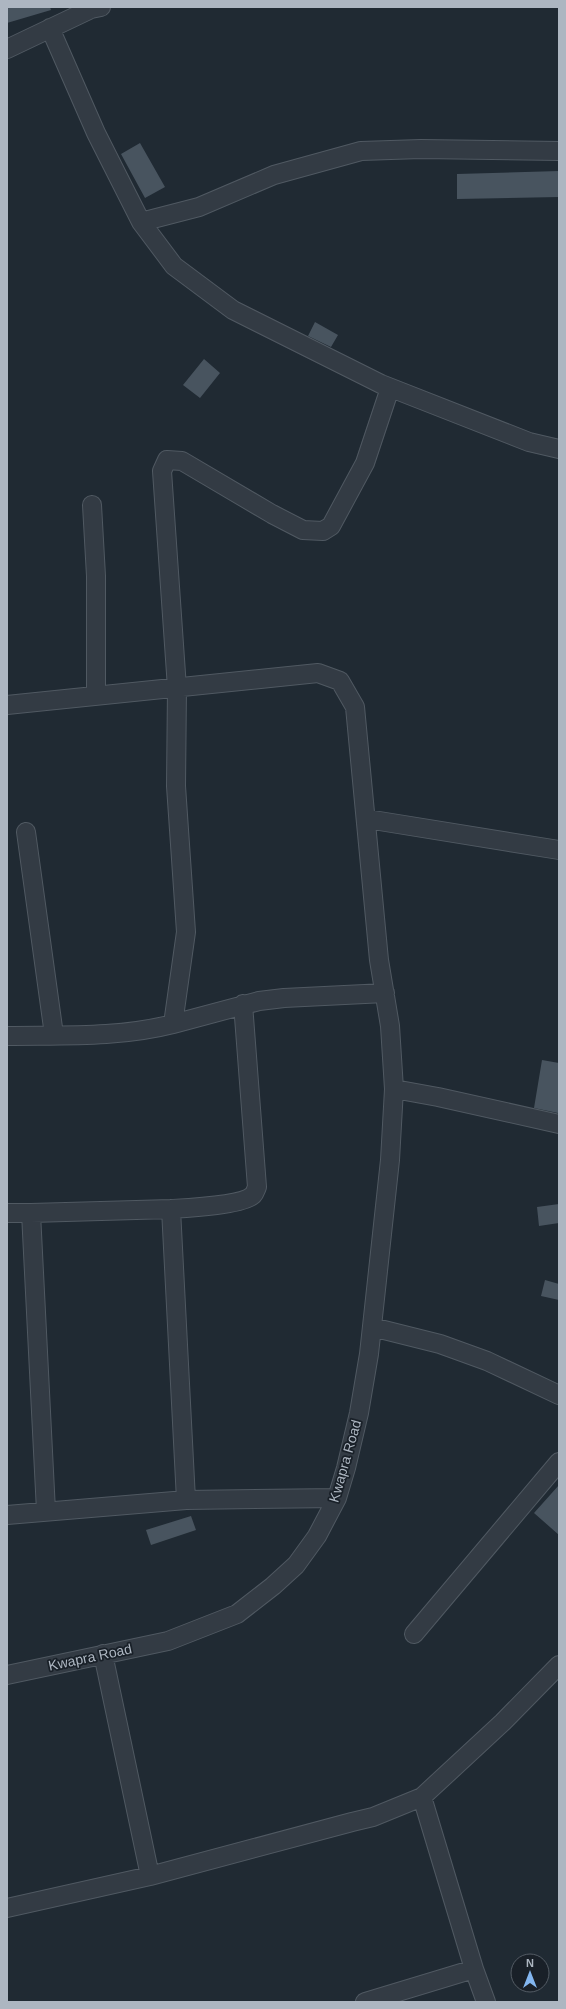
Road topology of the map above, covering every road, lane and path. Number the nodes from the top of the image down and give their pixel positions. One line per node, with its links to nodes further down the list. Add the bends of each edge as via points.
1 (101, 7): 2 (street)
2 (50, 28): 3 (street); 5 (street, via 96,133)
3 (7, 49)
4 (559, 151): 5 (street, via 361,151 274,175 199,207)
5 (141, 222): 6 (street, via 174,266 233,310)
6 (390, 388): 7 (street, via 529,442); 9 (street, via 365,463 331,526 323,531 303,530 182,461 167,460 164,464 162,472)
7 (559, 449)
8 (92, 505): 10 (street, via 96,576)
9 (177, 688): 10 (street, Kwapra Road); 12 (street, Kwapra Road, via 318,673 340,681 355,707); 17 (street, via 176,786 186,932)
10 (96, 696): 11 (street, Kwapra Road)
11 (7, 705)
12 (366, 819): 14 (street); 15 (street, Kwapra Road)
13 (26, 832): 18 (street)
14 (559, 850)
15 (385, 993): 16 (street, via 284,998); 20 (street, Kwapra Road)
16 (242, 1004): 17 (street); 22 (street, via 257,1186 253,1195 245,1199 217,1205)
17 (173, 1024): 18 (street, via 97,1036)
18 (54, 1035): 19 (street)
19 (7, 1036)
20 (394, 1089): 21 (street); 25 (street, Kwapra Road, via 389,1167)
21 (559, 1124)
22 (171, 1209): 24 (street); 29 (street)
23 (7, 1213): 24 (street)
24 (31, 1213): 30 (street)
25 (372, 1327): 26 (street, via 440,1344); 28 (street, Kwapra Road, via 359,1413)
26 (558, 1390)
27 (559, 1462): 32 (street)
28 (337, 1498): 29 (street); 33 (street, Kwapra Road, via 317,1536 296,1565 238,1614 168,1641)
29 (186, 1500): 30 (street)
30 (46, 1511): 31 (street)
31 (7, 1515)
32 (414, 1634)
33 (103, 1654): 35 (street, Kwapra Road); 37 (street)
34 (559, 1665): 36 (street)
35 (7, 1675)
36 (422, 1797): 37 (street, via 373,1817); 39 (street)
37 (150, 1876): 38 (street)
38 (7, 1908)
39 (474, 1969): 40 (street); 41 (street)
40 (365, 2002)
41 (486, 2002)

